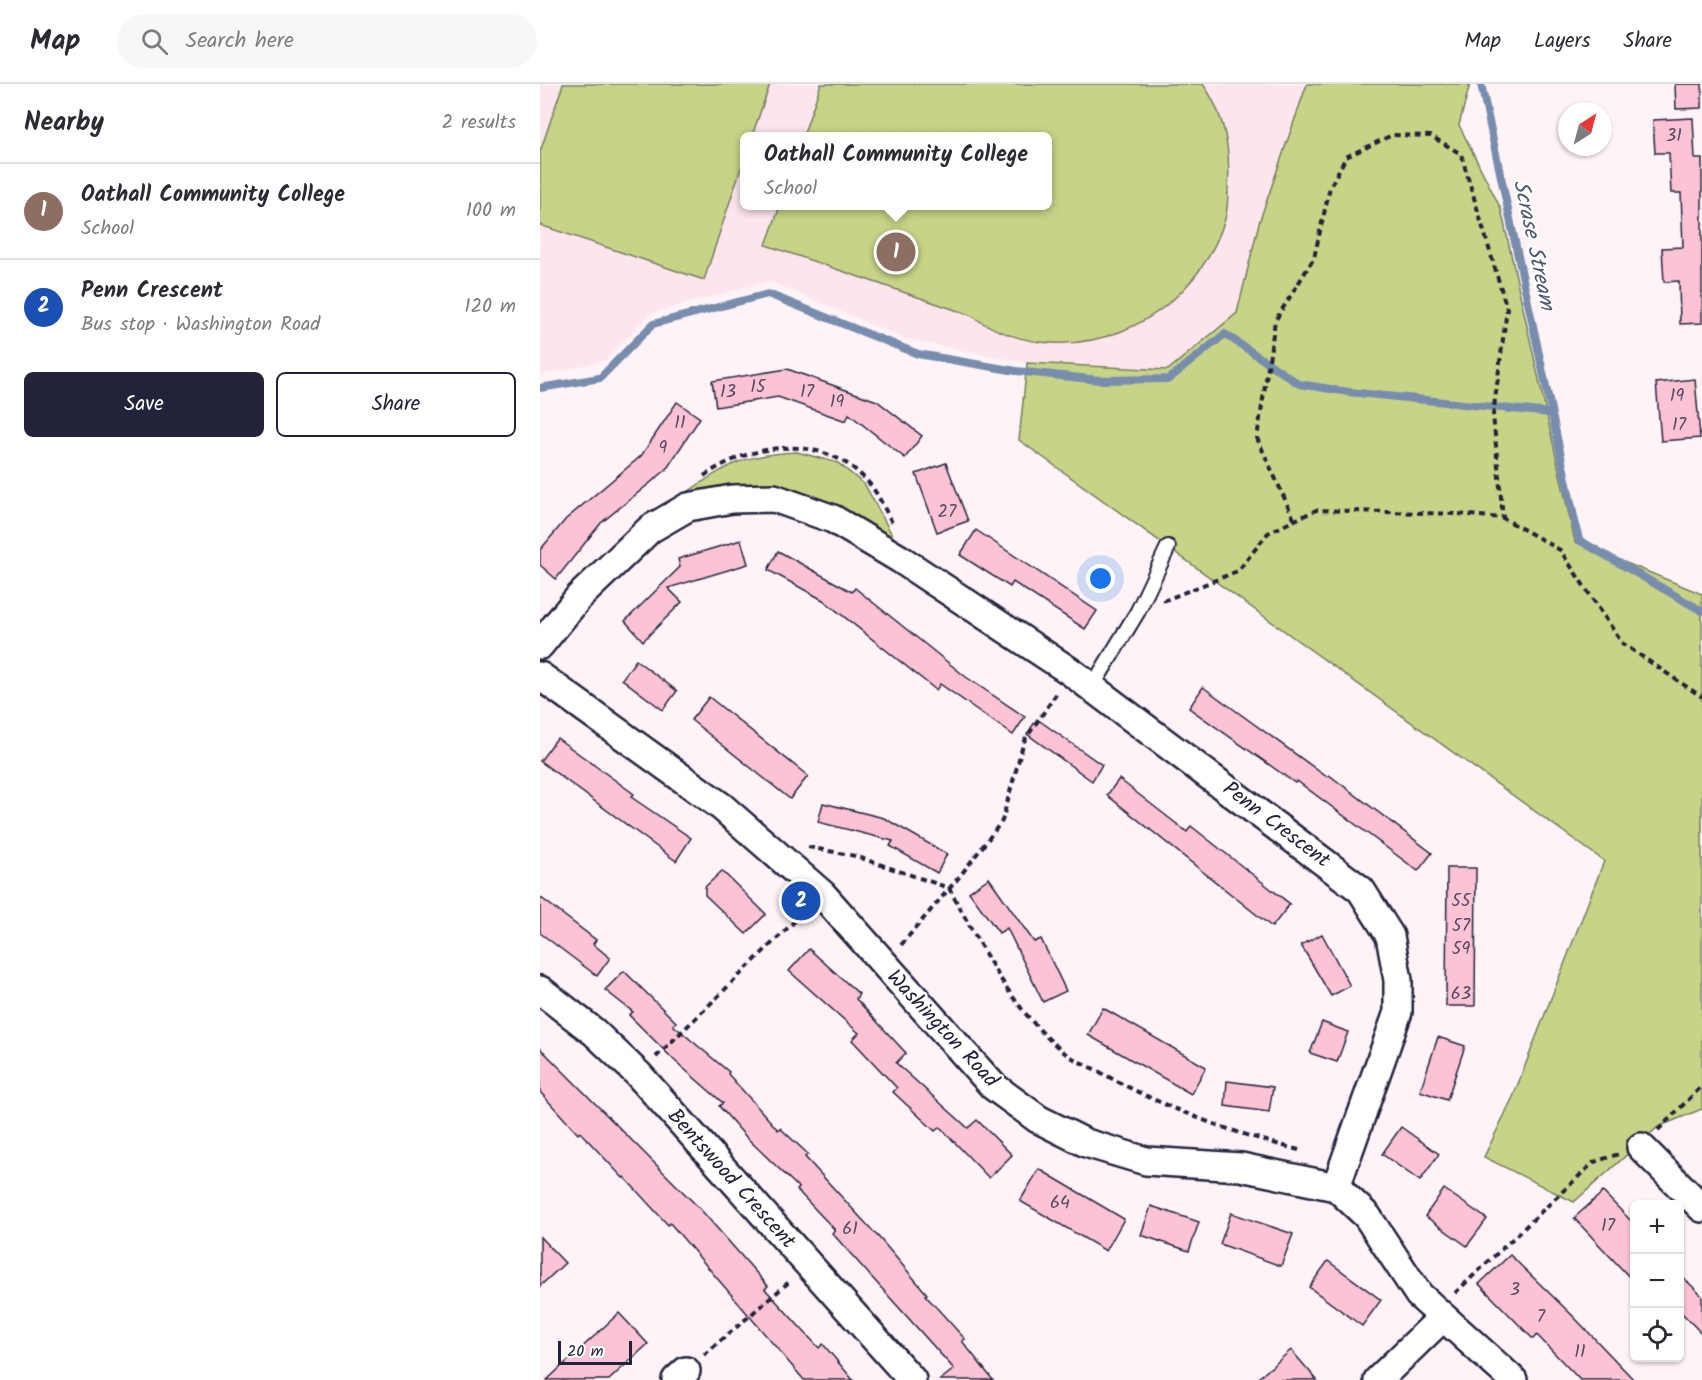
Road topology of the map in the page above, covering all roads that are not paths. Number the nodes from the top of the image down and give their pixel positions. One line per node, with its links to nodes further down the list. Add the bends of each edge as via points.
1 (1168, 547): 4 (lane, via 1138,611)
2 (540, 645): 4 (street, Penn Crescent, via 579,597 650,529 688,507 774,498 833,519)
3 (540, 675): 7 (street, Washington Road, via 722,807 822,894 993,1086 1038,1119 1086,1143 1146,1161 1241,1167)
4 (1081, 680): 7 (street, Penn Crescent, via 1360,890 1390,936 1398,980 1398,1012)
5 (540, 990): 10 (street, Bentswood Crescent, via 594,1032 638,1074)
6 (1641, 1147): 8 (street)
7 (1336, 1187): 9 (street, via 1367,1216 1419,1295)
8 (1702, 1208)
9 (1442, 1318): 11 (street); 12 (street)
10 (912, 1380)
11 (1378, 1380)
12 (1513, 1380)

